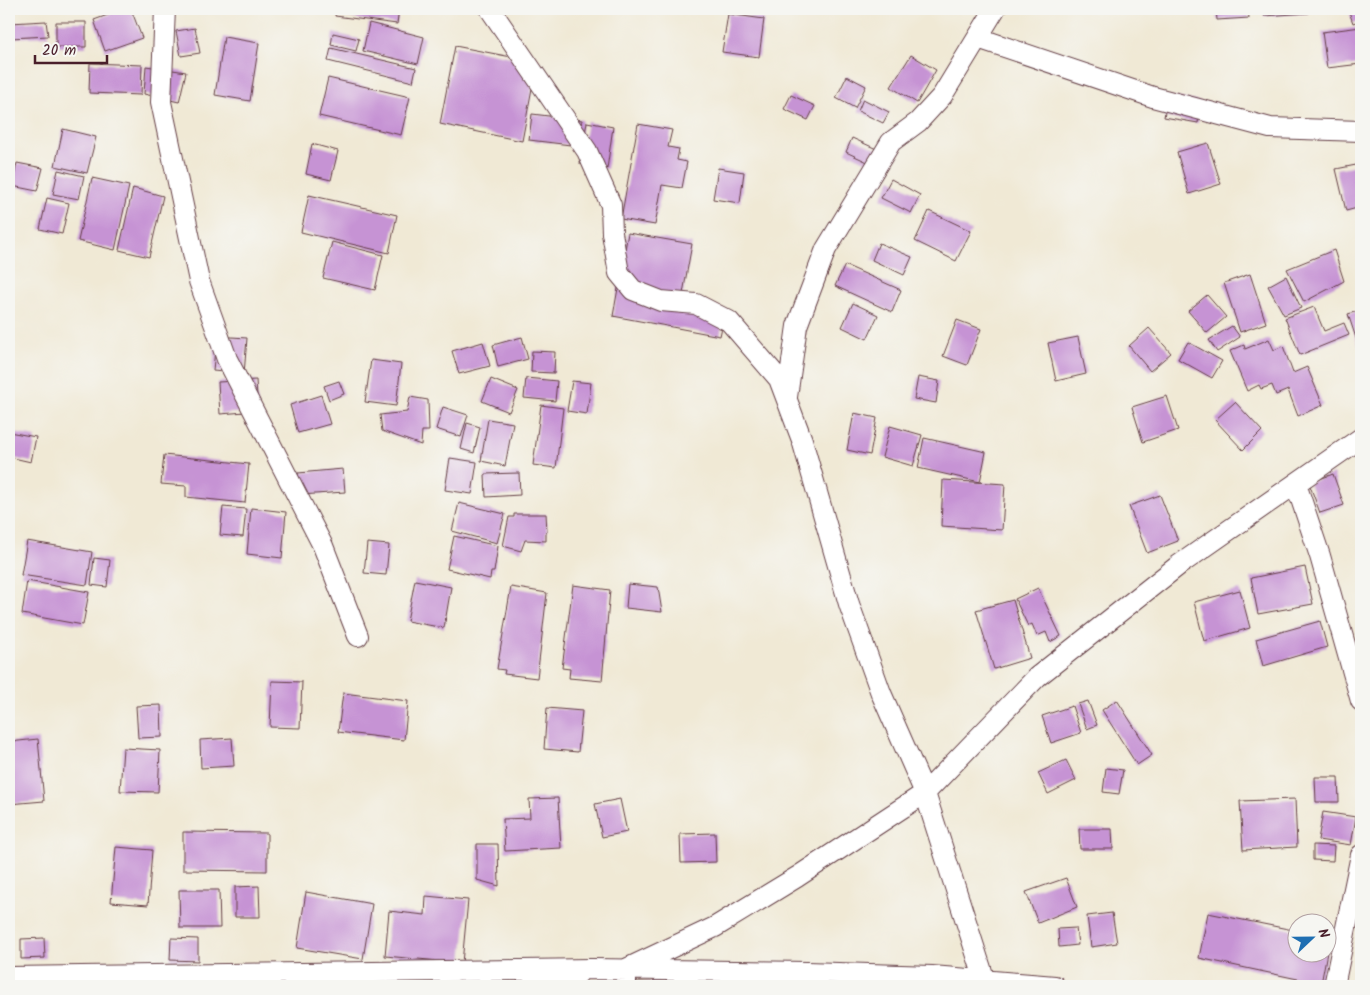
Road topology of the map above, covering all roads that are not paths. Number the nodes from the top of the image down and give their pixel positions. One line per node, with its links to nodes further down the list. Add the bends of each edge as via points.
1 (165, 9): 9 (street, via 161,102 199,281 226,359 323,546)
2 (490, 9): 6 (street, via 587,151 611,205 619,273 633,290 661,301 696,304 729,321 779,379)
3 (995, 9): 4 (street)
4 (978, 38): 5 (street, via 1154,96 1270,128); 6 (street, via 942,96 918,122 891,142 826,249 797,326)
5 (1361, 131)
6 (786, 399): 11 (street, via 804,449 849,604 881,692)
7 (1361, 438): 8 (street)
8 (1296, 484): 10 (street); 11 (street, via 1179,565 1037,678)
9 (358, 636)
10 (1361, 701)
11 (925, 793): 15 (street, via 797,877); 16 (street)
12 (1361, 855): 19 (street)
13 (592, 969): 14 (street); 15 (street); 17 (street)
14 (9, 977)
15 (626, 978): 16 (street, via 807,972)
16 (984, 980): 18 (street)
17 (545, 986)
18 (1055, 986)
19 (1334, 986)

